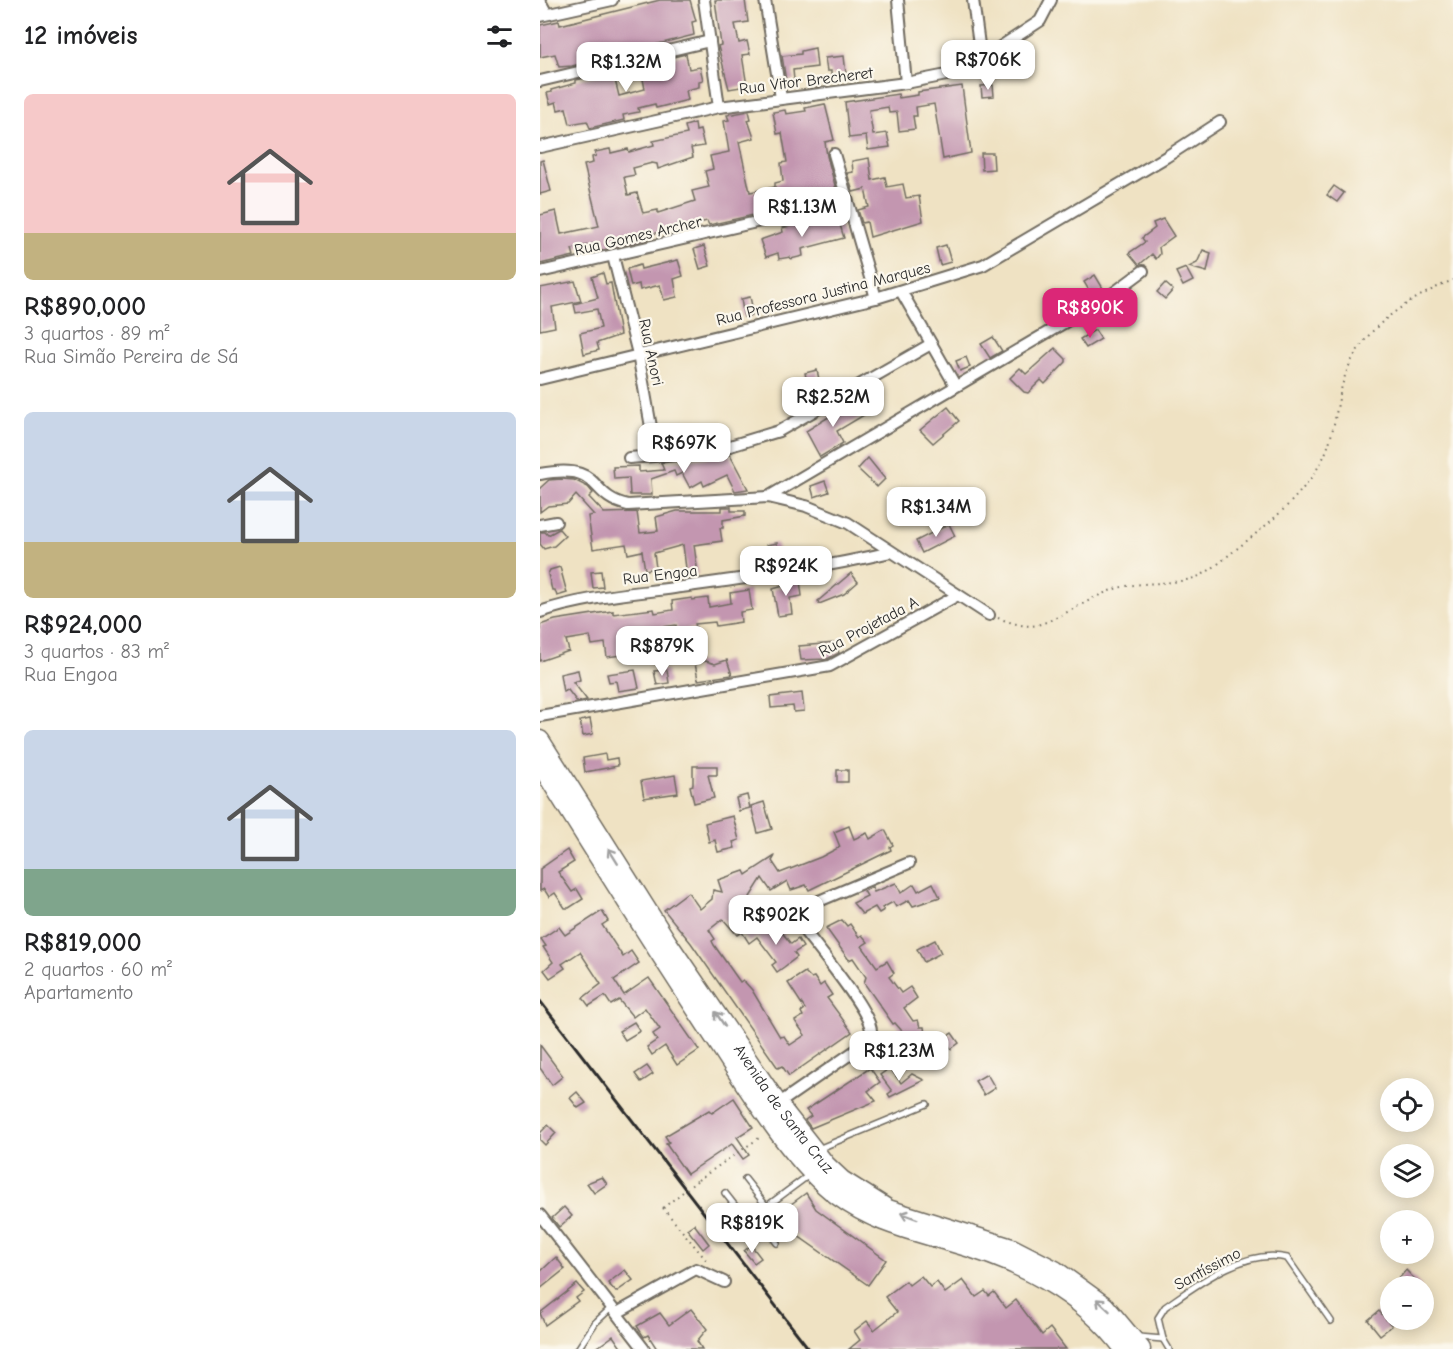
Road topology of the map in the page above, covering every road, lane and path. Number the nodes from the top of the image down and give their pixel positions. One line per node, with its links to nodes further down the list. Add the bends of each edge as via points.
1 (612, 0): 8 (street)
2 (704, 0): 9 (street)
3 (765, 0): 13 (street)
4 (898, 0): 12 (street)
5 (973, 0): 10 (street)
6 (1050, 0): 10 (street, Rua Vitor Brecheret, via 1040,21)
7 (540, 1): 8 (street)
8 (543, 15)
9 (710, 41): 11 (street); 14 (street)
10 (981, 60): 12 (street, Rua Vitor Brecheret, via 962,72)
11 (540, 81)
12 (906, 83): 13 (street, Rua Vitor Brecheret)
13 (781, 98): 14 (street, Rua Vitor Brecheret)
14 (719, 107): 16 (street, Rua Vitor Brecheret)
15 (1220, 122): 23 (street, Rua Professora Justina Marques, via 1006,254)
16 (540, 147)
17 (834, 153): 18 (street)
18 (847, 201): 19 (street, Rua Gomes Archer); 24 (street)
19 (614, 256): 21 (street, Rua Gomes Archer); 26 (street, Rua Anori)
20 (1143, 271): 28 (street, via 1108,297)
21 (540, 273)
22 (1453, 280): 38 (path, via 1418,297 1366,335 1341,387 1332,435 1321,463 1272,522 1204,574 1122,587 1036,626)
23 (901, 291): 24 (street, Rua Professora Justina Marques); 25 (street)
24 (876, 298): 26 (street, Rua Professora Justina Marques)
25 (931, 344): 28 (street); 29 (street, via 779,430 692,453)
26 (638, 354): 27 (street, Rua Professora Justina Marques); 29 (street, Rua Anori)
27 (540, 379)
28 (955, 385): 32 (street)
29 (656, 455): 30 (street)
30 (629, 458)
31 (540, 474): 32 (street, via 586,474 612,499 628,505)
32 (768, 497): 35 (street, via 831,515)
33 (556, 522): 34 (street)
34 (540, 525)
35 (891, 552): 36 (street); 37 (street, Rua Engoa, via 778,574 587,599)
36 (958, 595): 38 (street); 39 (street, Rua Projetada A, via 830,666)
37 (540, 612)
38 (989, 615)
39 (540, 716)
40 (540, 741): 43 (main road, Avenida de Santa Cruz, one-way to 40, via 668,943)
41 (540, 764): 45 (main road, Avenida de Santa Cruz, via 626,903)
42 (909, 863): 43 (street, via 800,909 800,925 861,1007 872,1032 862,1046)
43 (778, 1104): 46 (main road, Avenida de Santa Cruz)
44 (927, 1104): 46 (lane)
45 (776, 1126): 47 (main road, Avenida de Santa Cruz); 54 (path, bridge, via 663,1208)
46 (814, 1151): 59 (main road, Avenida de Santa Cruz, one-way to 46, via 1091,1293 1055,1270 1012,1248 888,1209 842,1180)
47 (812, 1172): 50 (lane); 59 (main road, Avenida de Santa Cruz, via 836,1195 872,1218 993,1255 1034,1273)
48 (745, 1179): 50 (lane)
49 (725, 1193): 52 (lane, via 746,1220)
50 (766, 1207): 52 (lane)
51 (540, 1215): 56 (street)
52 (756, 1216): 53 (lane)
53 (777, 1243)
54 (709, 1264)
55 (724, 1282): 56 (street, via 696,1269)
56 (615, 1310): 60 (lane, via 595,1323); 61 (street)
57 (1331, 1321): 58 (lane, Santíssimo, via 1287,1258 1260,1256 1236,1265 1165,1307 1158,1318)
58 (1163, 1339): 59 (lane); 62 (lane)
59 (1132, 1344)
60 (578, 1349)
61 (644, 1349)
62 (1169, 1349)

